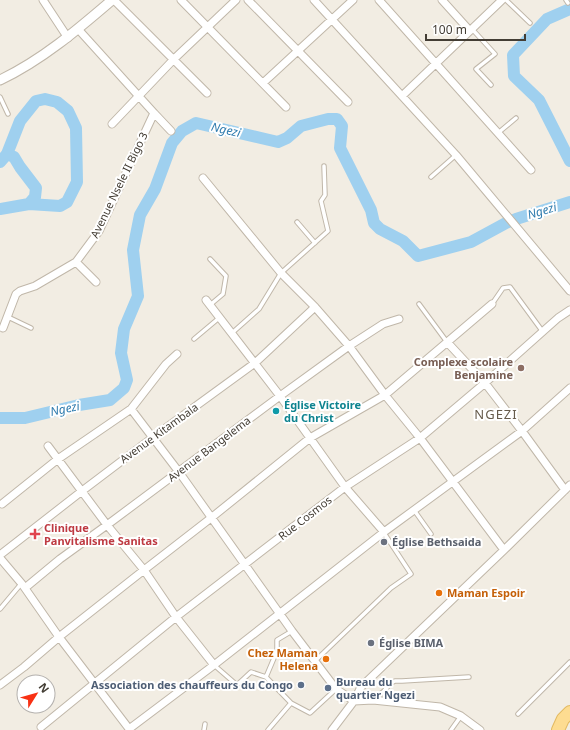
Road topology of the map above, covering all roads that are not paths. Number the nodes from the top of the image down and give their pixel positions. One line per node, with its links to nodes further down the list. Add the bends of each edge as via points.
1 (43, 0): 17 (street)
2 (113, 0): 15 (street); 19 (street)
3 (181, 0): 14 (street)
4 (236, 0): 14 (street)
5 (248, 0): 18 (street)
6 (314, 0): 12 (street)
7 (353, 0): 12 (street)
8 (379, 0): 20 (street)
9 (442, 0): 16 (street)
10 (502, 0): 16 (street)
11 (506, 0): 13 (lane)
12 (332, 19): 18 (street); 26 (street)
13 (530, 23)
14 (208, 27): 19 (street); 22 (street)
15 (78, 30): 17 (street); 25 (street)
16 (471, 30): 20 (street); 23 (lane, via 495,54 476,69)
17 (68, 38): 21 (street, via 12,75)
18 (298, 51): 22 (street); 28 (street)
19 (174, 59): 24 (street); 25 (street)
20 (436, 63): 26 (street); 35 (street)
21 (0, 80)
22 (263, 83): 29 (street)
23 (491, 85)
24 (207, 93)
25 (138, 96): 30 (street); 33 (street)
26 (402, 96): 36 (street)
27 (0, 97): 31 (lane)
28 (348, 102)
29 (286, 107)
30 (154, 113): 34 (street); 44 (street, Avenue Nsele II Bigo 3, via 99,231)
31 (8, 114)
32 (516, 118): 35 (lane)
33 (112, 124)
34 (171, 131)
35 (498, 133): 38 (street)
36 (456, 155): 39 (lane); 47 (street)
37 (324, 166): 42 (lane, via 325,195 321,201 328,231)
38 (531, 170)
39 (431, 177)
40 (203, 178): 45 (street)
41 (297, 222): 42 (lane)
42 (315, 243): 45 (lane)
43 (210, 259): 48 (lane, via 226,276 223,294)
44 (76, 262): 46 (street); 53 (street, Avenue Nsele II Bigo 3, via 16,294)
45 (281, 273): 51 (street); 59 (lane, via 259,309)
46 (96, 282)
47 (570, 291)
48 (208, 303): 54 (street)
49 (419, 304): 61 (lane)
50 (492, 304): 58 (lane, via 503,288 510,287); 61 (street)
51 (315, 307): 62 (street); 64 (street, Avenue Kitambala)
52 (570, 310): 58 (street, Rue Cosmos)
53 (8, 317): 56 (street, Avenue Nsele II Bigo 3); 57 (lane)
54 (220, 318): 59 (street); 60 (lane)
55 (399, 319): 62 (street, Avenue Bangelema, via 383,324)
56 (3, 328)
57 (31, 328)
58 (543, 332): 65 (street, Rue Cosmos)
59 (232, 333): 64 (street)
60 (194, 339)
61 (447, 342): 65 (street); 67 (street)
62 (349, 346): 67 (street); 68 (street, Avenue Bangelema)
63 (176, 354): 69 (street)
64 (255, 363): 68 (street); 71 (street, Avenue Kitambala)
65 (484, 383): 70 (street); 73 (street, Rue Cosmos)
66 (570, 388): 70 (street)
67 (385, 395): 72 (street); 73 (street)
68 (280, 396): 72 (street); 76 (street, Avenue Bangelema)
69 (131, 409): 71 (street); 75 (street)
70 (522, 431): 77 (street); 79 (street)
71 (152, 438): 76 (street); 80 (street, Avenue Kitambala)
72 (310, 438): 78 (street); 83 (street)
73 (420, 438): 77 (street); 78 (street, Rue Cosmos)
74 (48, 446): 75 (street)
75 (58, 459): 80 (street); 81 (street)
76 (179, 472): 83 (street); 84 (street, Avenue Bangelema)
77 (453, 482): 82 (street); 87 (street)
78 (345, 487): 85 (street); 89 (street, Rue Cosmos)
79 (568, 488): 87 (street)
80 (82, 491): 84 (street); 88 (street, Avenue Kitambala)
81 (2, 504)
82 (414, 510): 85 (street); 86 (lane)
83 (212, 518): 89 (street); 90 (street)
84 (107, 525): 90 (street); 91 (street, Avenue Bangelema)
85 (384, 532): 93 (street); 97 (lane, via 411,574 391,588)
86 (432, 534)
87 (504, 550): 106 (street, via 361,687)
88 (0, 557): 91 (street)
89 (245, 564): 93 (street); 94 (street, Rue Cosmos)
90 (144, 570): 94 (street); 96 (street)
91 (23, 586): 92 (lane); 96 (street)
92 (0, 609)
93 (280, 614): 95 (street); 99 (street)
94 (176, 617): 99 (street); 102 (street, Rue Cosmos)
95 (292, 631): 97 (street); 101 (lane, via 277,640 277,651)
96 (59, 637): 102 (street); 103 (street)
97 (315, 661): 104 (street)
98 (570, 662): 109 (lane)
99 (214, 665): 101 (lane, via 237,685 251,672); 113 (street)
100 (469, 676): 105 (lane, via 395,681)
101 (266, 677): 107 (lane)
102 (95, 683): 112 (street, Rue Cosmos); 113 (street)
103 (0, 685)
104 (336, 689): 106 (street); 107 (lane, via 310,713)
105 (373, 700): 106 (street); 110 (street, via 440,707)
106 (354, 701): 116 (street)
107 (291, 703): 115 (lane)
108 (570, 712): 119 (main road)
109 (518, 714)
110 (461, 716): 117 (lane); 118 (street)
111 (205, 724): 114 (lane)
112 (41, 727)
113 (130, 729)
114 (204, 730)
115 (268, 730)
116 (332, 730)
117 (451, 730)
118 (480, 730)
119 (558, 730)

